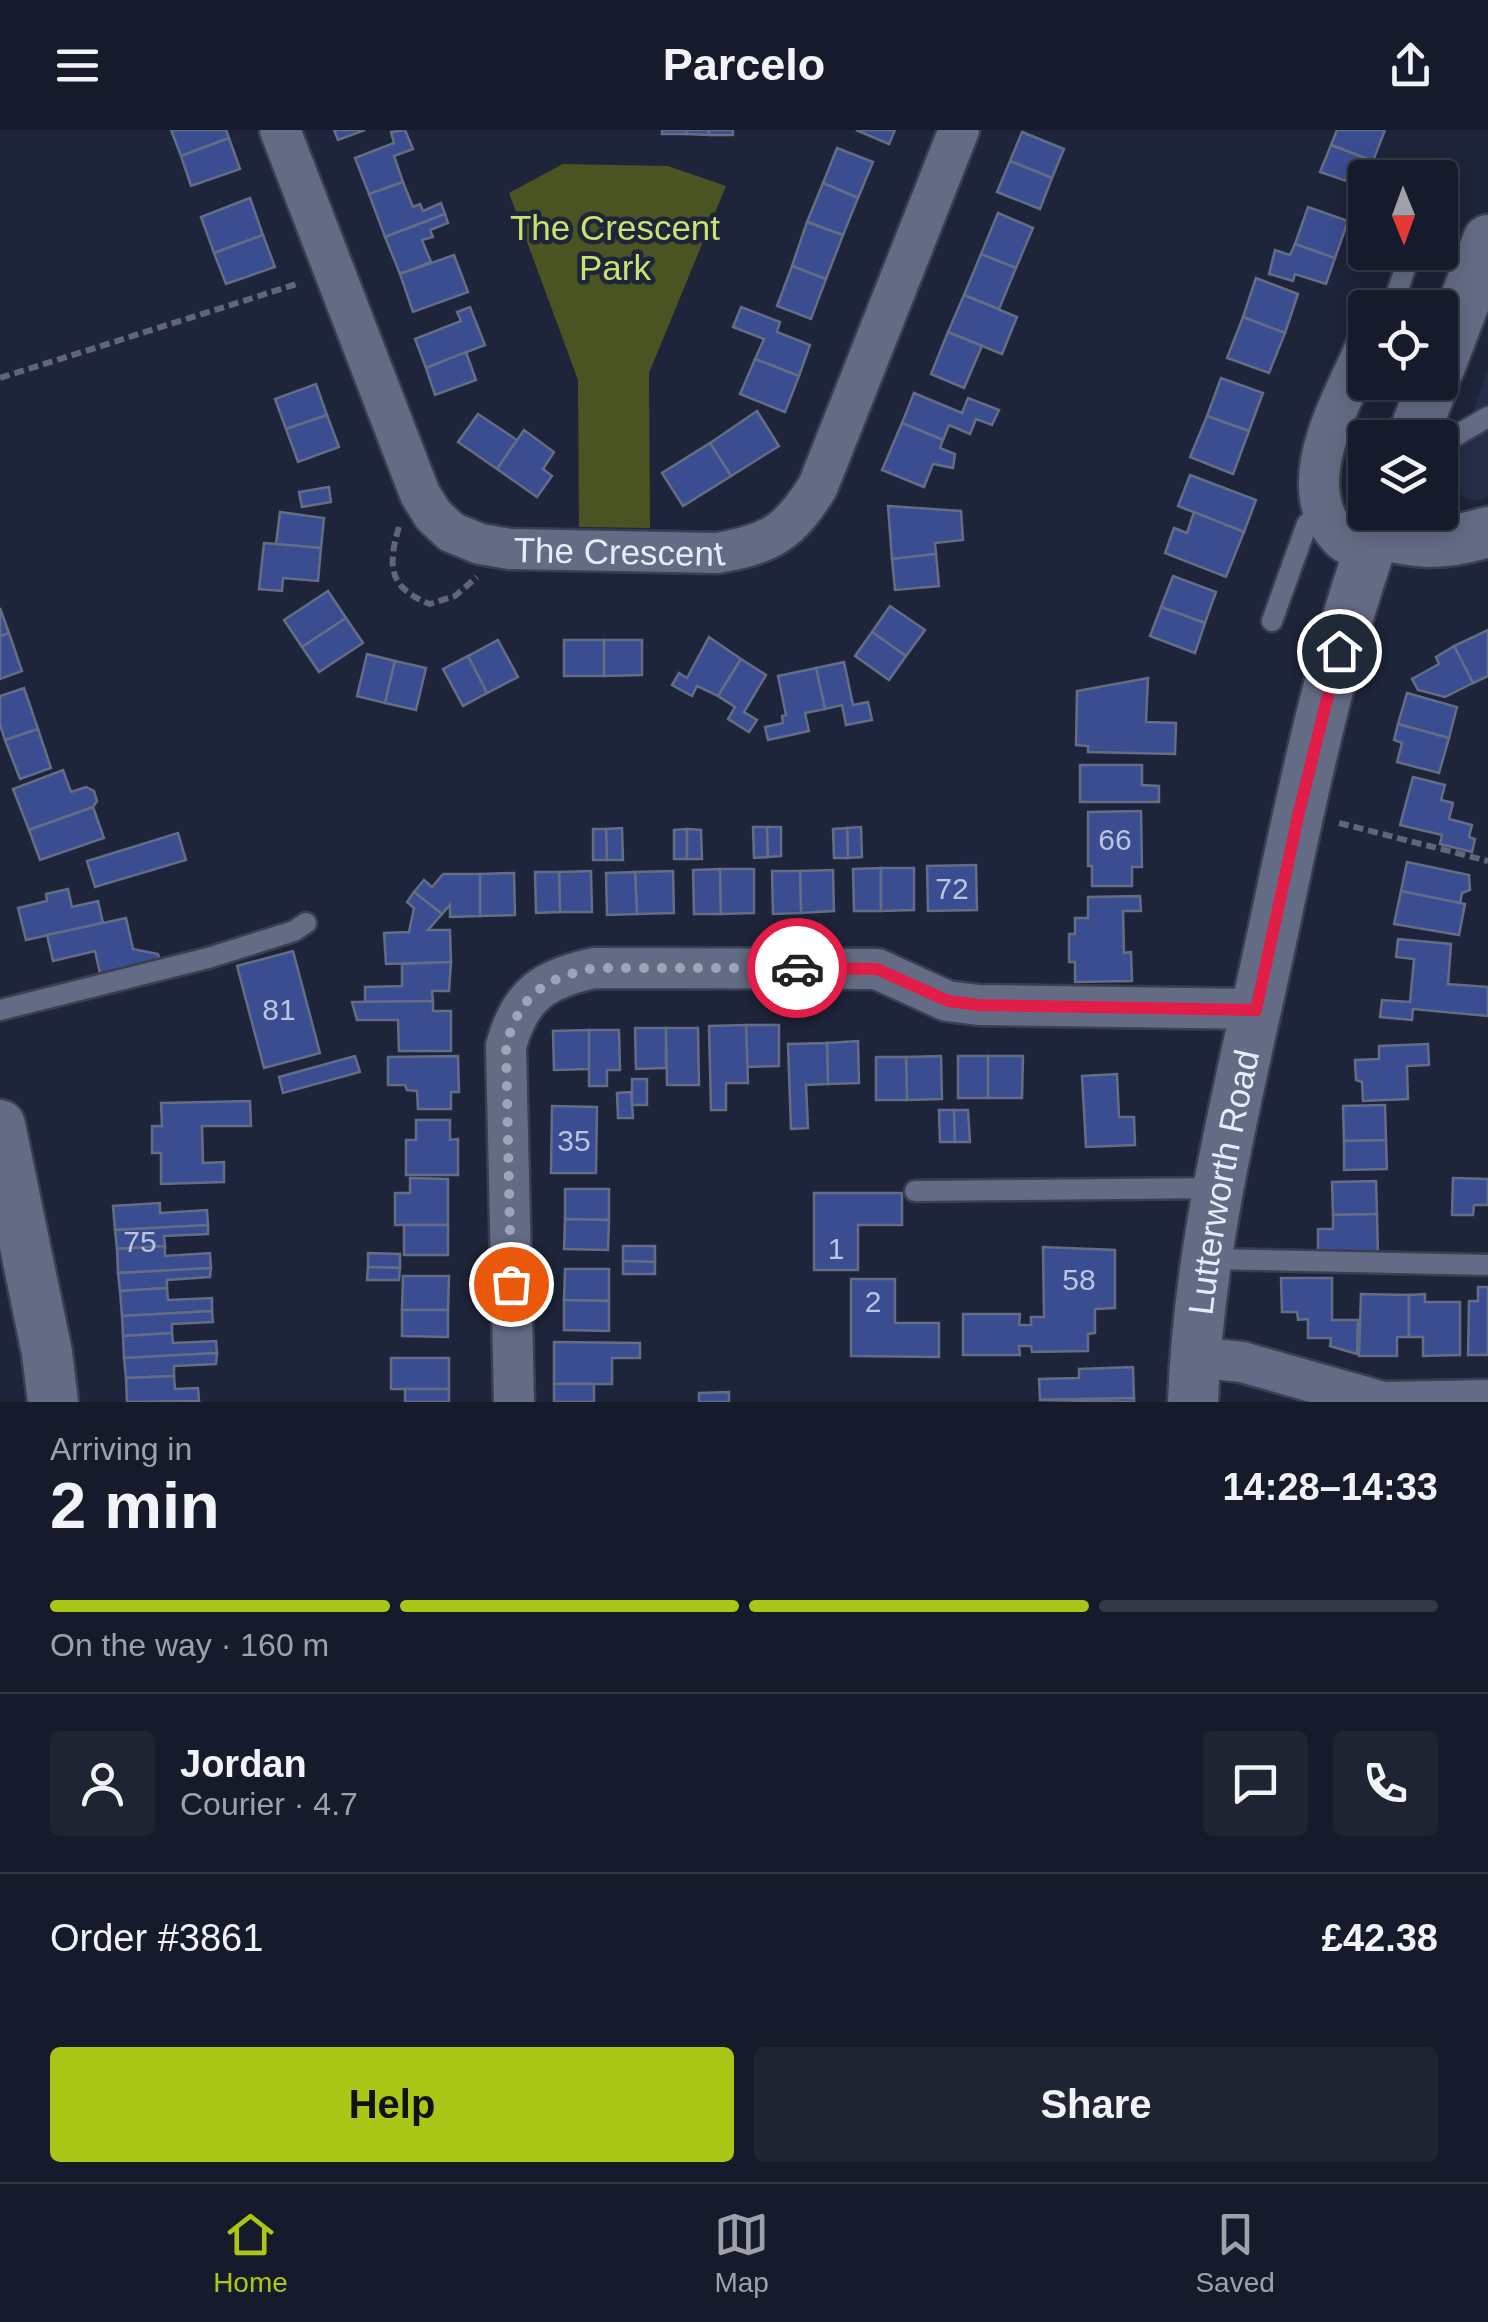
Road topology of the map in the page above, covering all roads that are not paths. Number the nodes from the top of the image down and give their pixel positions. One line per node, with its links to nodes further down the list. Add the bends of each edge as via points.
1 (280, 130): 2 (street, The Crescent, via 433,515 451,532 510,549 718,553 780,535 818,486)
2 (959, 130)
3 (1488, 240): 4 (street)
4 (1458, 323)
5 (1348, 387): 8 (street, via 1318,474)
6 (1488, 416): 7 (lane)
7 (1458, 435)
8 (1322, 512): 10 (street, via 1342,541); 11 (lane, via 1306,524)
9 (1488, 532): 10 (street, via 1414,543)
10 (1376, 533): 14 (street, Lutterworth Road, via 1330,683)
11 (1272, 621)
12 (306, 923): 13 (lane, via 208,958)
13 (0, 1010)
14 (1256, 1010): 16 (street, Lutterworth Road); 23 (street, via 979,1005 948,1001 877,969 594,968 544,986 514,1017 506,1046)
15 (0, 1124): 22 (street)
16 (1221, 1188): 17 (lane); 18 (street, Lutterworth Road)
17 (915, 1191)
18 (1208, 1260): 19 (lane); 20 (street, Lutterworth Road)
19 (1488, 1264)
20 (1194, 1379): 21 (street, via 1257,1366 1384,1402)
21 (1488, 1400)
22 (53, 1402)
23 (514, 1402)

